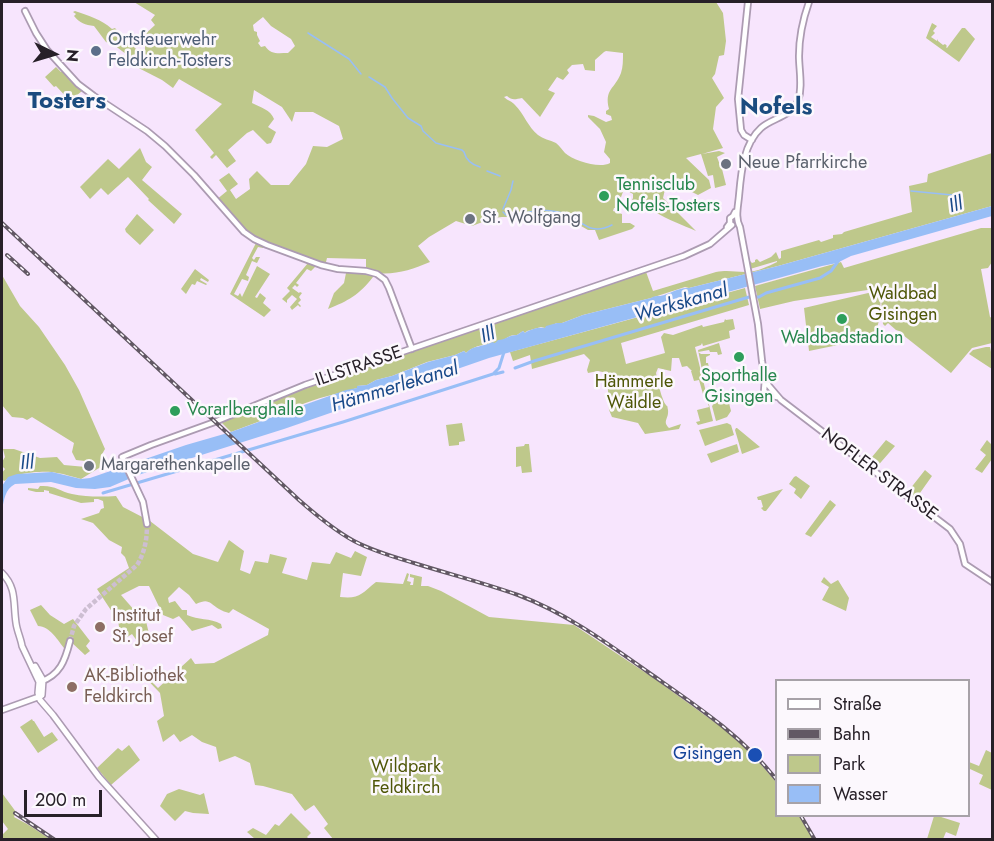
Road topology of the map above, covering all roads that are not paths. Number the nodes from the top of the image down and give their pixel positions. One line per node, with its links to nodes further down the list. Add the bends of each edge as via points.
1 (748, 2): 4 (main road, via 738,99 741,130)
2 (809, 2): 4 (main road, via 800,36 797,103 787,114 761,128)
3 (25, 11): 7 (main road, via 43,42 81,84 165,146 244,232 321,265 366,271 385,280)
4 (752, 140): 5 (main road, via 742,167)
5 (735, 217): 6 (main road, via 738,220); 6 (main road, via 730,218)
6 (734, 224): 7 (main road, ILLSTRASSE, via 698,250); 10 (main road, NOFLER STRASSE, via 740,231 769,389 950,529 960,544 965,564)
7 (412, 349): 8 (main road, ILLSTRASSE, via 299,387 122,457 143,502)
8 (147, 524)
9 (2, 573): 12 (main road, via 11,585 22,646)
10 (993, 582)
11 (70, 641): 12 (main road, via 59,669)
12 (41, 681): 13 (main road)
13 (40, 695): 14 (main road); 15 (main road, via 99,777)
14 (2, 710)
15 (154, 837)

